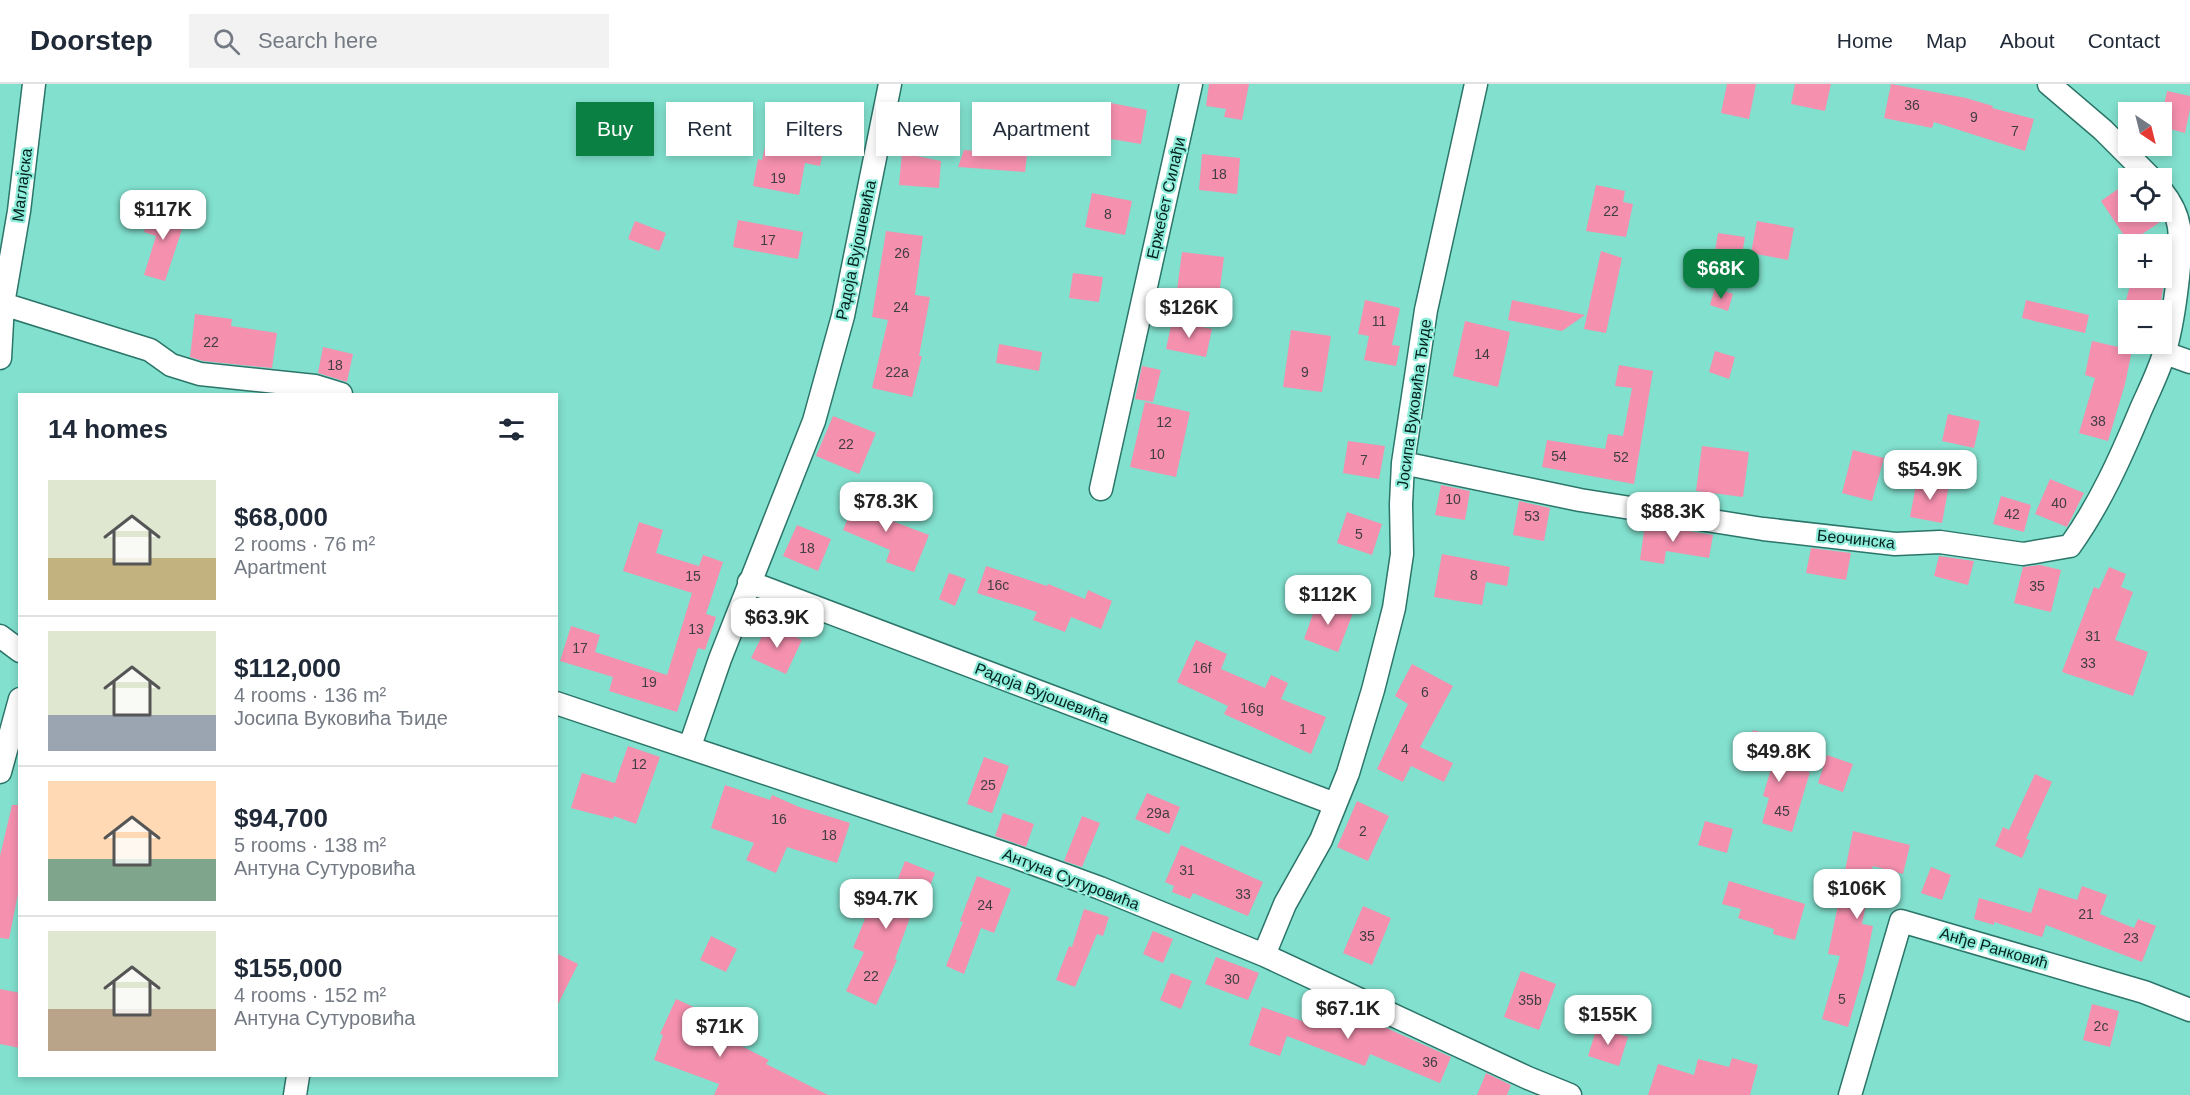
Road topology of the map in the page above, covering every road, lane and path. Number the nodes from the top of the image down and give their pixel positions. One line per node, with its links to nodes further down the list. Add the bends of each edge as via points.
1 (34, 84): 8 (street, Маглајска)
2 (890, 84): 17 (street, Радоја Вујошевића, via 843,316 814,421)
3 (1191, 84): 16 (street, Ержебет Силађи)
4 (1476, 84): 15 (street, Јосипа Вуковића Ђиде, via 1426,310)
5 (2049, 84): 6 (street)
6 (2141, 168)
7 (2172, 207): 9 (street, Беочинска, via 2179,227)
8 (3, 304): 12 (street, Маглајска); 14 (street, via 150,350 171,365 200,374 315,386)
9 (2172, 311)
10 (2164, 354): 15 (street, Беочинска, via 2121,457 2088,521 2070,546 2023,554 1940,542 1895,544 1763,529 1580,500)
11 (2167, 354): 13 (street)
12 (0, 358)
13 (2190, 362)
14 (337, 393)
15 (1403, 464): 24 (street, Јосипа Вуковића Ђиде, via 1402,554 1394,608 1373,690)
16 (1101, 489)
17 (750, 582): 22 (street, Радоја Вујошевића); 24 (street, Радоја Вујошевића)
18 (0, 636): 19 (street)
19 (18, 650)
20 (558, 704): 22 (street, Антуна Сутуровића)
21 (18, 706): 23 (street)
22 (690, 746): 25 (street, Антуна Сутуровића, via 1015,857)
23 (0, 772)
24 (1335, 804): 25 (street, Јосипа Вуковића Ђиде)
25 (1264, 955): 29 (street, Антуна Сутуровића)
26 (2190, 1010): 30 (street, Анђе Ранковић, via 2144,992 1901,921)
27 (298, 1077): 28 (street)
28 (295, 1095)
29 (1570, 1095)
30 (1850, 1095)

